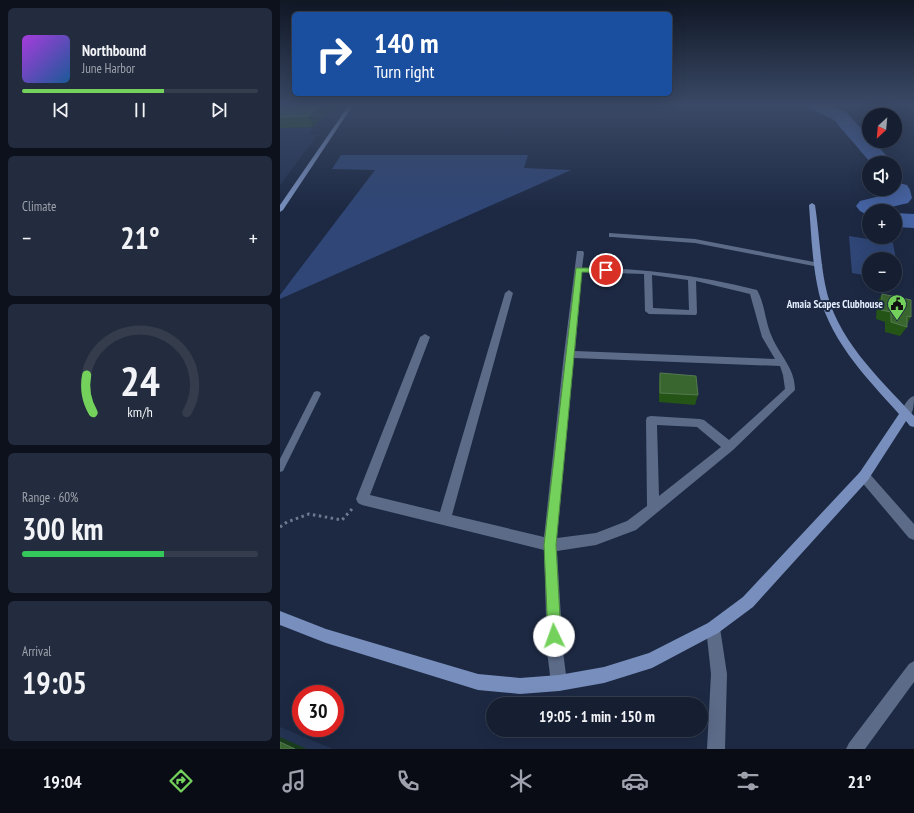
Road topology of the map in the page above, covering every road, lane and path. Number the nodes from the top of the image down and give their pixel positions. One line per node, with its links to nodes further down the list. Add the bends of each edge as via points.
1 (327, 140): 3 (street)
2 (812, 205): 6 (street)
3 (280, 210)
4 (612, 235): 6 (street, via 695,241)
5 (580, 253): 7 (street)
6 (819, 265): 16 (street, via 821,285 828,309 841,336 860,364)
7 (579, 270): 8 (street); 12 (street)
8 (648, 272): 9 (street); 9 (street, via 649,311 693,313)
9 (692, 278): 13 (street, via 754,292 768,339)
10 (509, 293): 22 (street)
11 (425, 337): 20 (street)
12 (569, 354): 13 (street); 25 (street)
13 (783, 362): 17 (street, via 791,382 790,390)
14 (316, 394): 18 (lane)
15 (914, 400): 16 (street)
16 (910, 418): 19 (street)
17 (728, 447): 21 (street); 21 (street, via 700,423 651,420)
18 (280, 468)
19 (864, 476): 24 (street); 27 (street, via 748,602)
20 (362, 499): 22 (street); 23 (path, via 342,520 309,514)
21 (653, 509): 25 (street, via 631,526 596,539)
22 (445, 518): 25 (street)
23 (280, 527)
24 (914, 534)
25 (550, 545): 29 (street)
26 (280, 618): 29 (street, via 326,636 478,682 520,686)
27 (713, 628): 29 (street, via 652,660 604,675); 30 (street, via 719,674)
28 (914, 669): 31 (street)
29 (559, 683)
30 (716, 749)
31 (855, 749)

